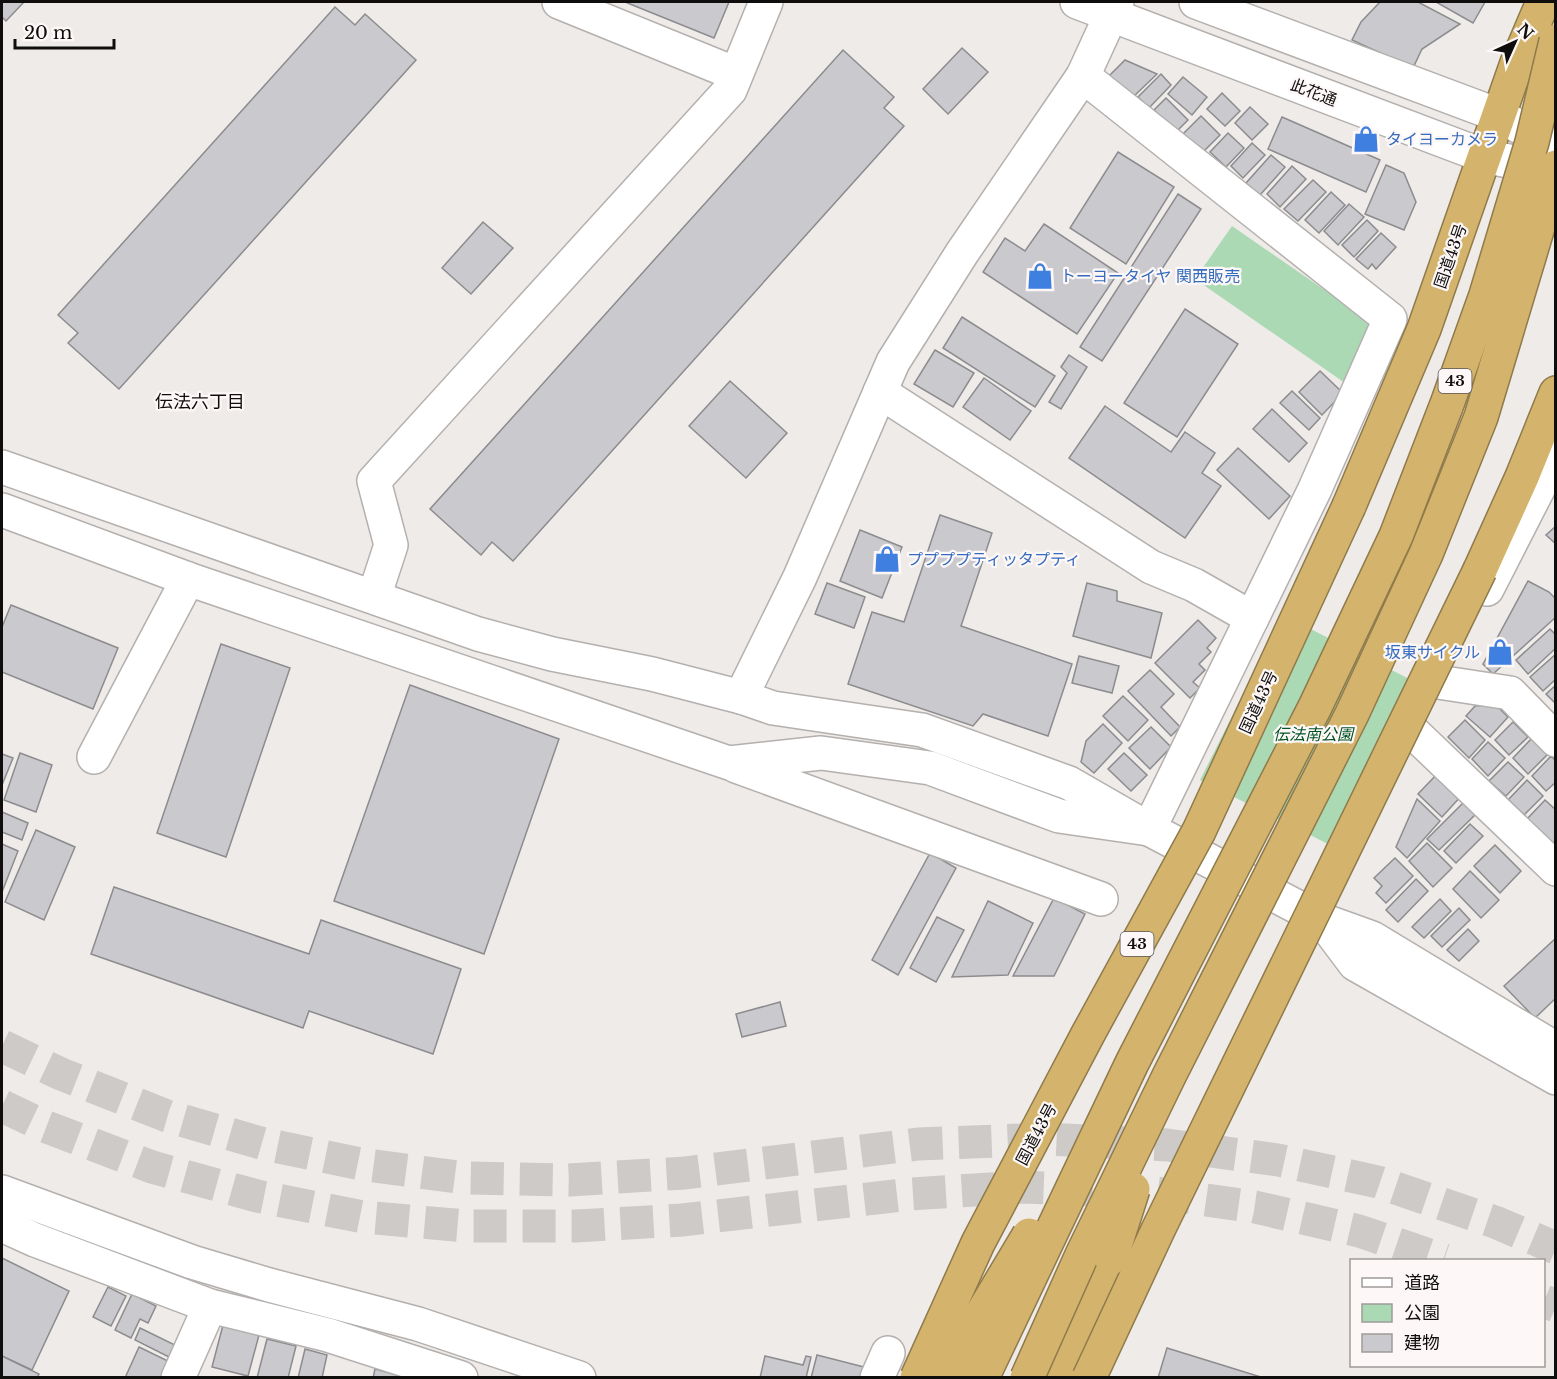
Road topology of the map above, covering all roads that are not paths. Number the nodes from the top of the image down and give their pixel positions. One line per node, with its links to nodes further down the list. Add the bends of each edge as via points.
1 (559, 2): 8 (street)
2 (766, 2): 8 (street)
3 (1077, 2): 6 (street, 此花通)
4 (1196, 2): 10 (street)
5 (1543, 2): 10 (highway, 国道43号 / 43, via 1525,39)
6 (1115, 8): 9 (street); 12 (street, 此花通)
7 (1556, 41): 33 (highway, 43, bridge, via 1532,142 1486,295 1396,536 1315,707)
8 (736, 74): 20 (street, via 730,90 374,481 391,545)
9 (1083, 76): 14 (street, via 962,253 893,362); 21 (street, via 1390,319 1314,491)
10 (1498, 116): 11 (street); 12 (highway, 国道43号 / 43)
11 (1556, 147)
12 (1484, 156): 13 (street, 此花通); 43 (highway, 国道43号 / 43, bridge, via 1424,329 1348,506 1199,831 984,1233)
13 (1556, 168): 34 (highway, 43, bridge, via 1481,417 1426,554 1352,714)
14 (880, 392): 21 (street, via 1151,567 1194,585); 23 (street, via 800,577)
15 (1556, 393): 48 (highway, bridge, via 1480,570)
16 (1555, 456): 22 (street)
17 (2, 467): 20 (street)
18 (2, 510): 19 (street)
19 (188, 579): 26 (street); 27 (street)
20 (374, 597): 23 (street, via 531,649)
21 (1252, 618): 28 (street)
22 (1438, 682): 24 (street); 25 (street, via 1510,693)
23 (741, 697): 28 (street, via 773,708 922,730 1069,783)
24 (1415, 734): 29 (street); 31 (street)
25 (1556, 740)
26 (94, 757)
27 (729, 763): 28 (street, via 821,753 930,768 1059,816); 30 (street)
28 (1149, 829): 31 (street)
29 (1556, 869)
30 (1101, 898)
31 (1322, 920): 32 (street, via 1372,938); 35 (street, via 1355,964)
32 (1549, 1035)
33 (1132, 1064): 44 (highway, 43, bridge, via 971,1332); 45 (highway, 43, bridge)
34 (1169, 1076): 46 (highway, 43, bridge); 47 (highway, bridge, via 1111,1258)
35 (1556, 1078)
36 (2, 1192): 42 (street, via 192,1262 418,1324)
37 (2, 1225): 38 (street)
38 (210, 1306): 39 (street, via 328,1335); 40 (street)
39 (425, 1372): 41 (street)
40 (178, 1377)
41 (461, 1377)
42 (579, 1377)
43 (917, 1377)
44 (949, 1377)
45 (982, 1377)
46 (1028, 1377)
47 (1060, 1377)
48 (1089, 1377)

